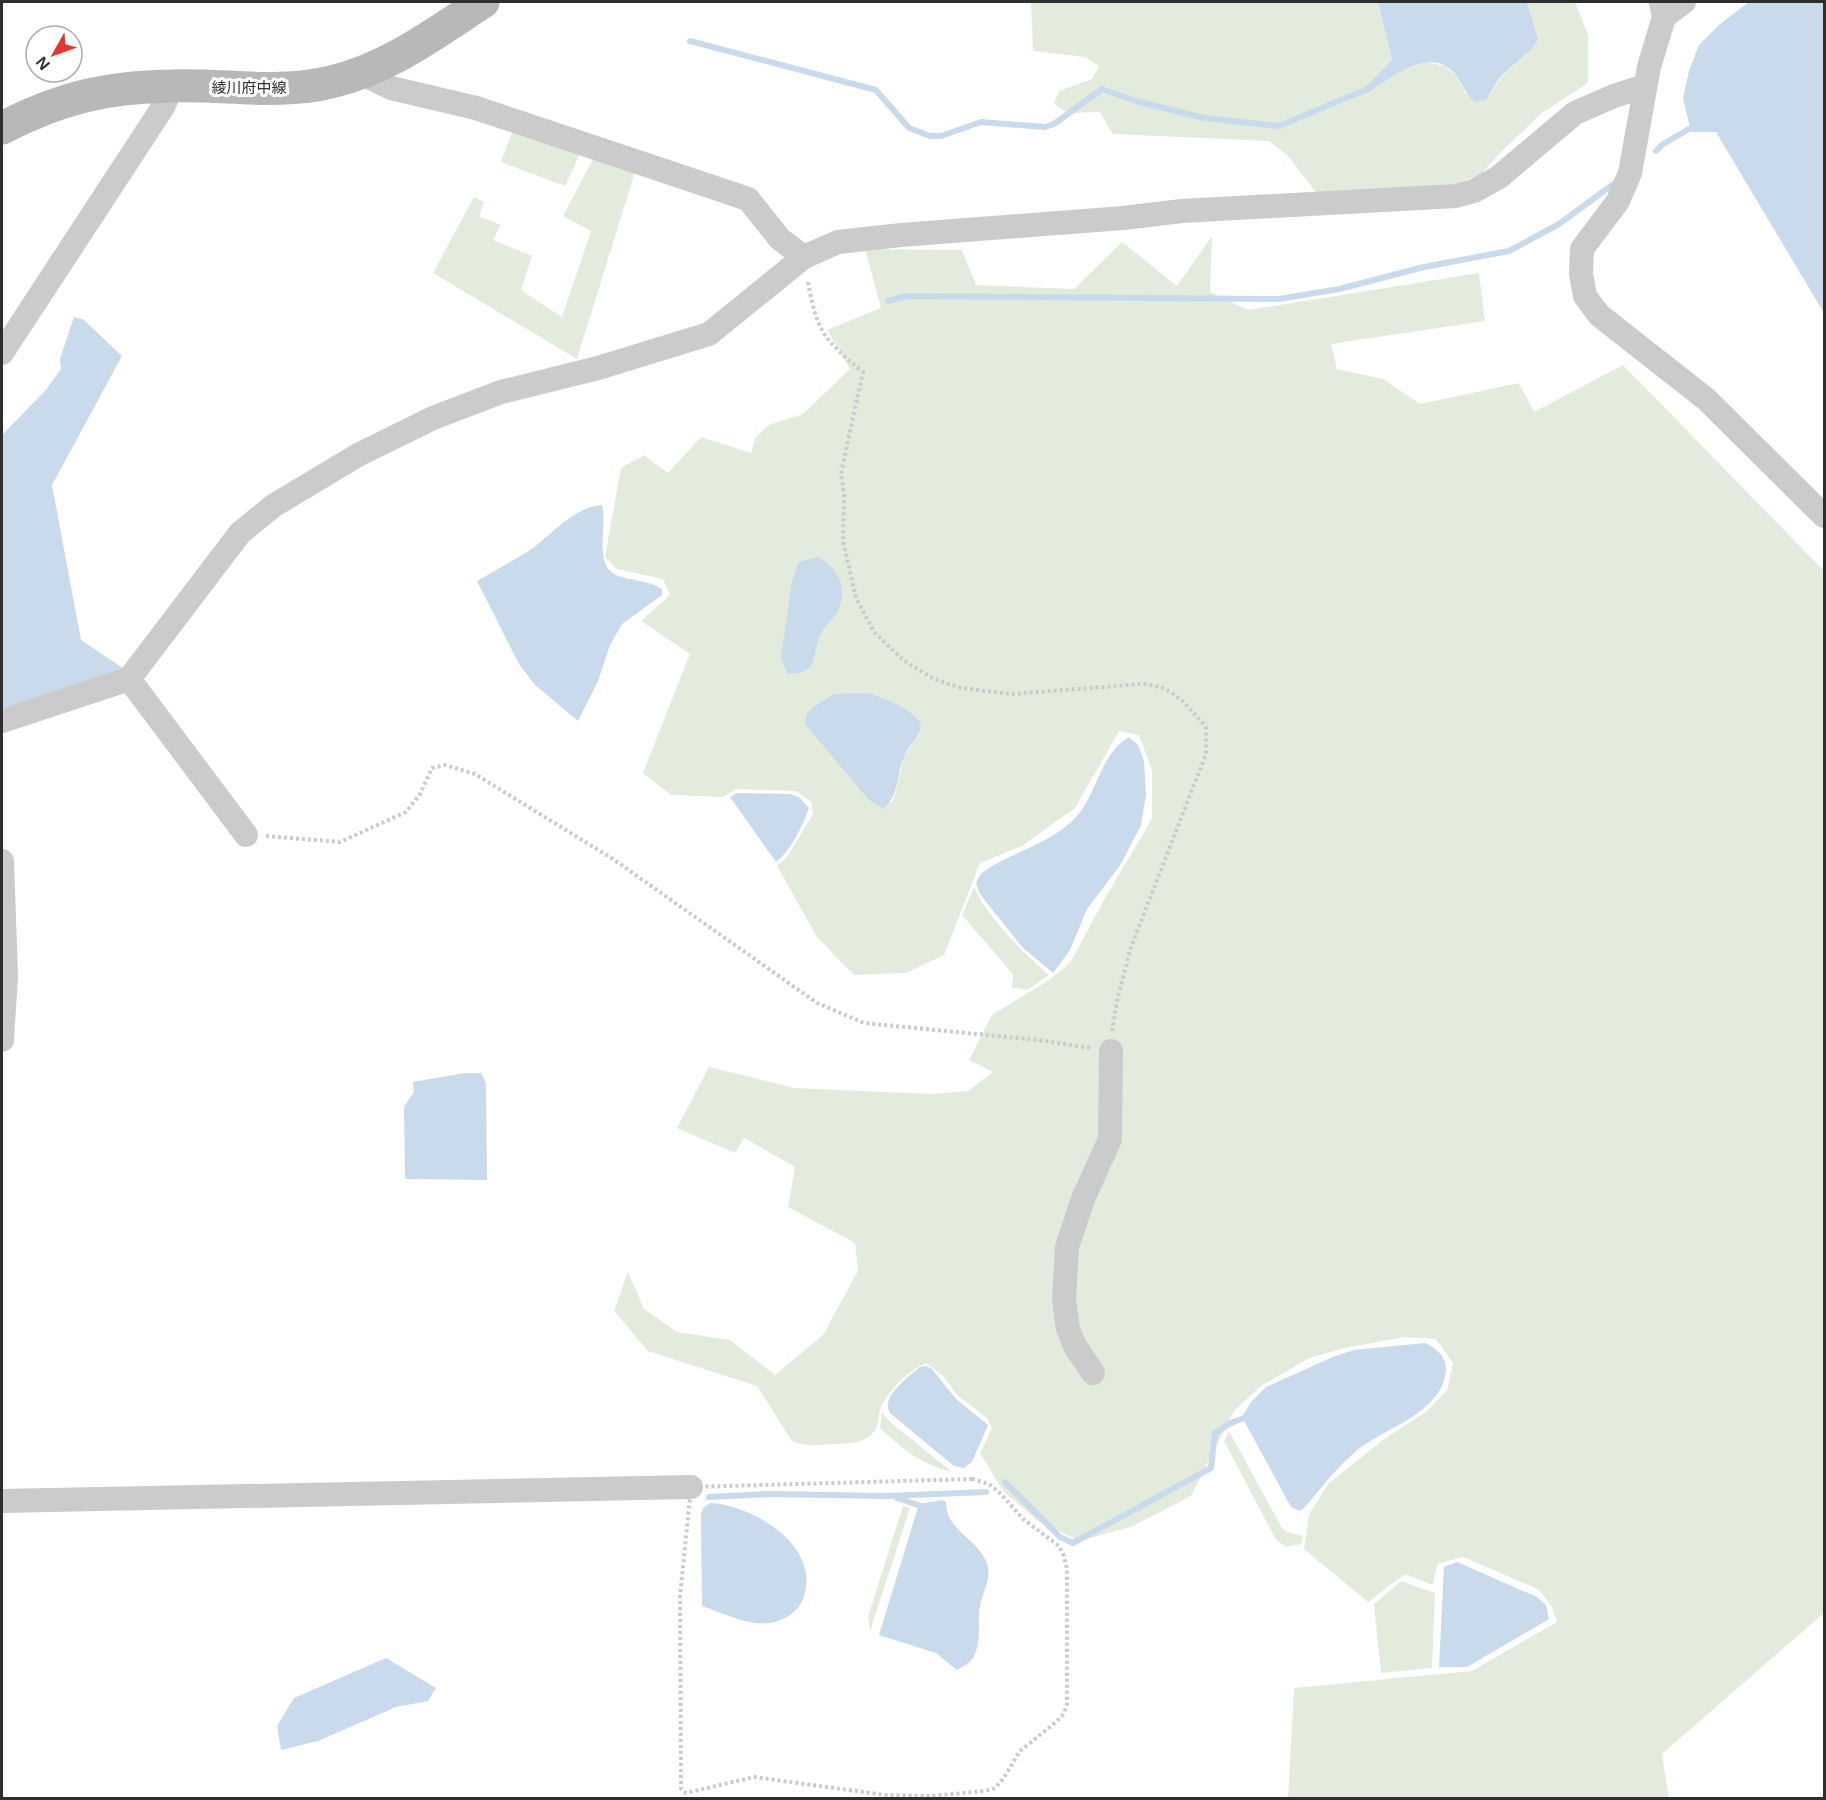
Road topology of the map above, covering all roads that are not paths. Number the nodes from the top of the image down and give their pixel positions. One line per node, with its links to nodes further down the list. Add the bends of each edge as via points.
1 (483, 2): 4 (main road, 綾川府中線, via 388,62)
2 (1683, 2): 3 (street)
3 (1662, 9): 6 (street)
4 (360, 73): 5 (main road, 綾川府中線, via 301,87); 8 (street, via 391,88 476,108 748,199 780,239)
5 (172, 86): 7 (main road, 綾川府中線, via 120,89 70,98); 9 (street, via 163,107)
6 (1645, 86): 8 (street, via 1575,113 1499,177 1456,196 1182,212 901,235 838,242); 10 (street, via 1630,172 1618,201 1582,249 1585,296 1599,315 1706,399)
7 (2, 128)
8 (804, 257): 11 (street, via 709,334 501,392 433,418 358,455 273,506 240,532)
9 (2, 353)
10 (1824, 516)
11 (129, 679): 12 (street); 13 (street)
12 (2, 721)
13 (246, 835)
14 (2, 861): 15 (street, via 6,976)
15 (2, 1040)
16 (1112, 1051): 17 (street, via 1110,1139 1067,1247 1064,1300 1068,1329)
17 (1093, 1373)
18 (691, 1487): 19 (street)
19 (2, 1501)

